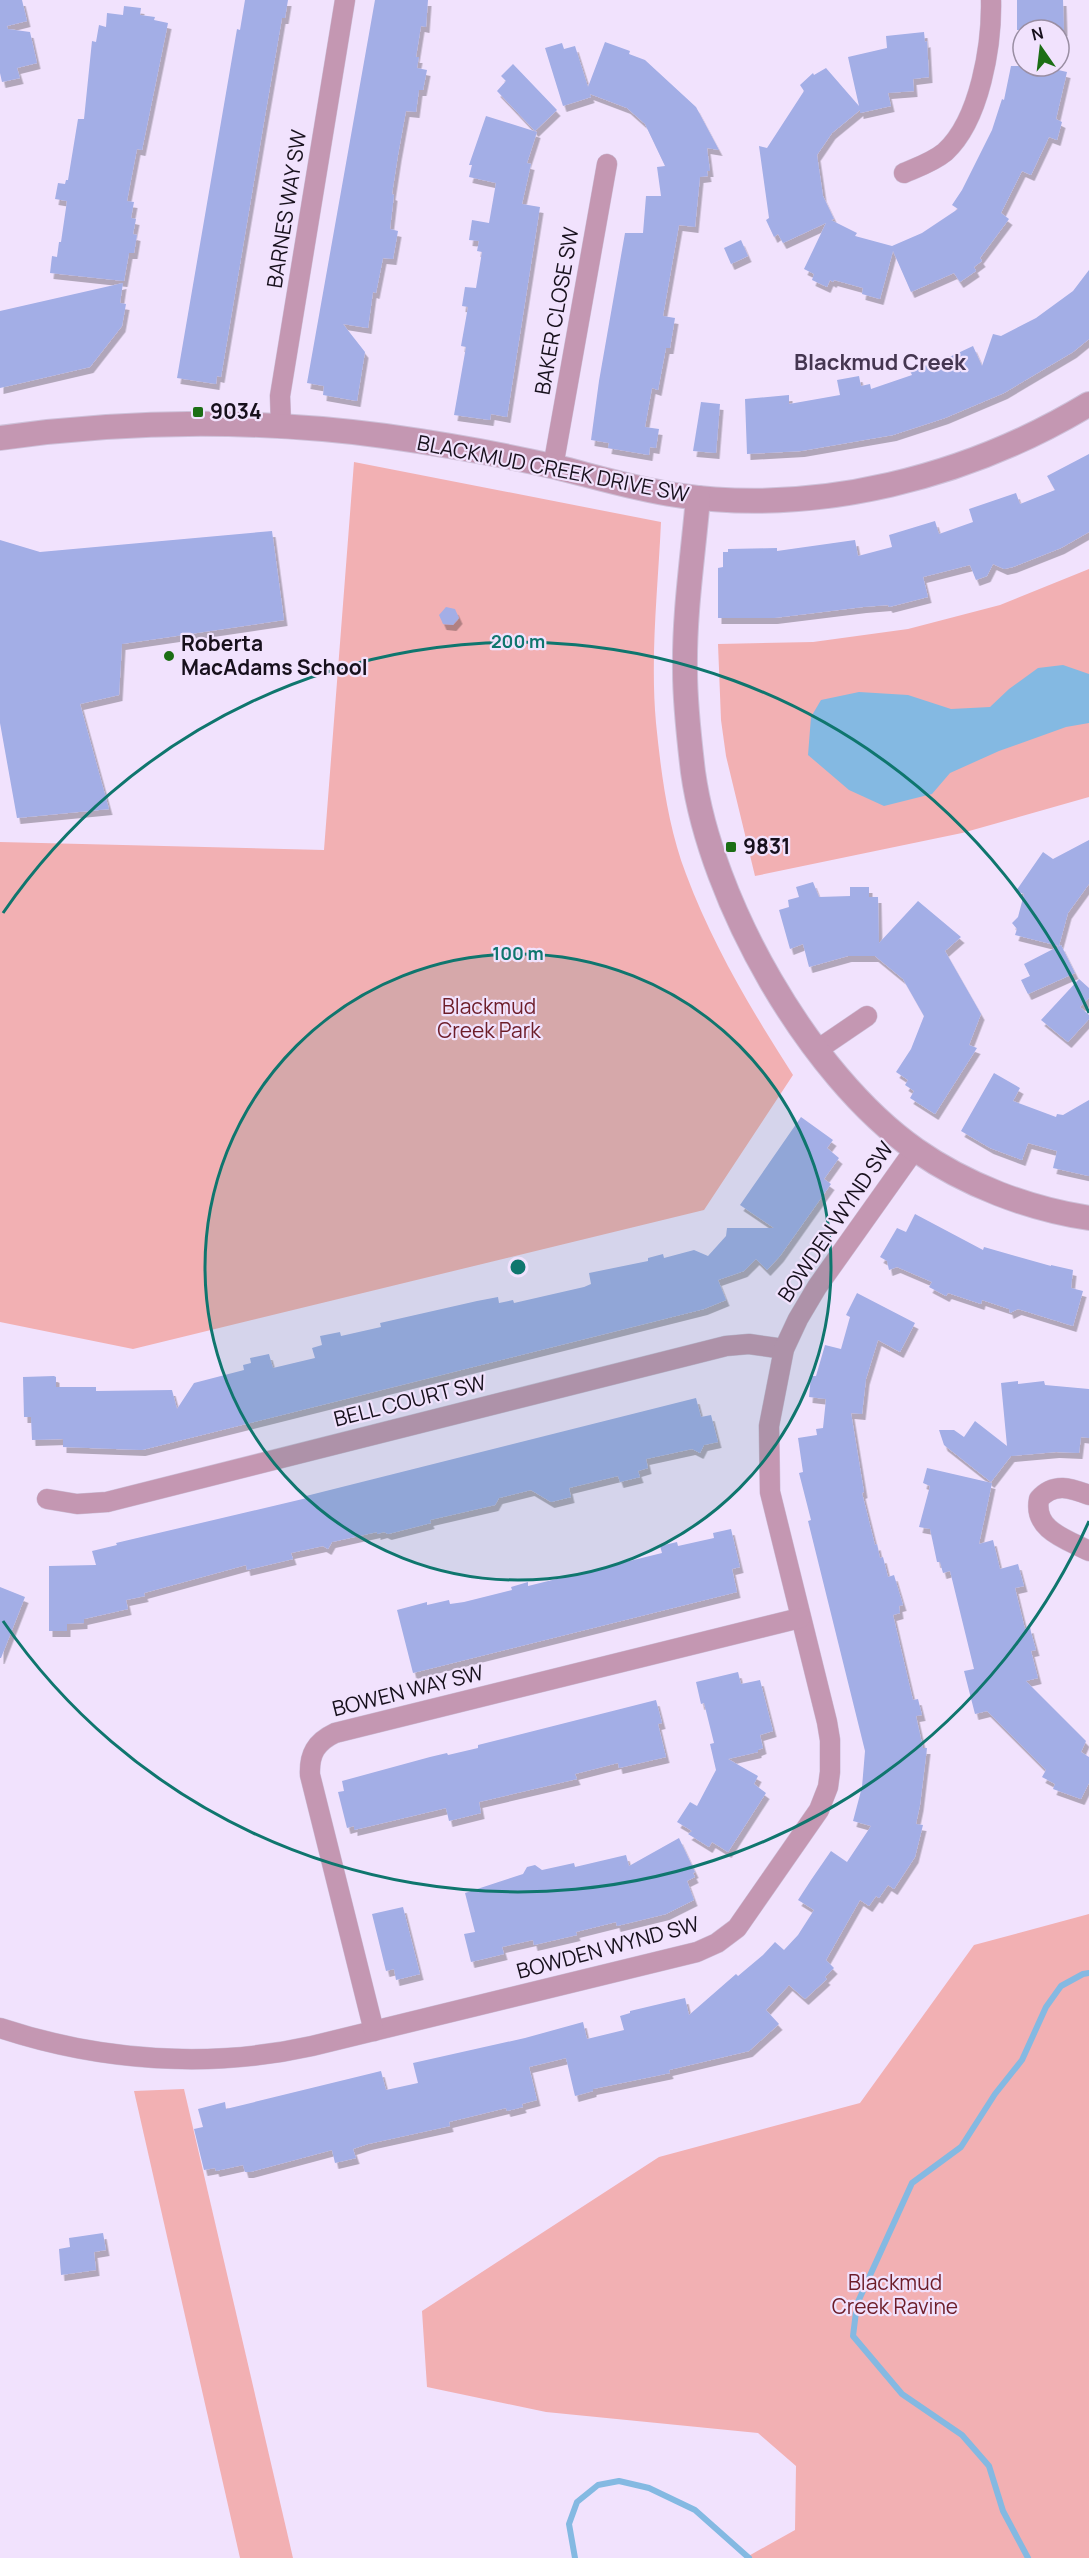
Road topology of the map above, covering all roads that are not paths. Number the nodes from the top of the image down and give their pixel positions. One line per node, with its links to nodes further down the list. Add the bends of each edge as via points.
1 (345, 0): 6 (street, BARNES WAY SW, via 280,396)
2 (991, 0): 4 (street, via 984,69 967,119 947,150)
3 (607, 164): 8 (street, BAKER CLOSE SW)
4 (904, 173)
5 (1089, 404): 9 (street, BLACKMUD CREEK DRIVE SW, via 977,459 900,482 782,499)
6 (280, 425): 7 (street, BLACKMUD CREEK DRIVE SW, via 151,424); 8 (street, BLACKMUD CREEK DRIVE SW, via 424,442)
7 (0, 438)
8 (553, 467): 9 (street, BLACKMUD CREEK DRIVE SW)
9 (698, 498): 11 (street, via 685,672 694,775 719,867 745,933 785,1005)
10 (867, 1016): 11 (street)
11 (817, 1050): 12 (street, via 853,1093)
12 (915, 1149): 13 (street, via 1002,1195); 14 (street, BOWDEN WYND SW, via 817,1287)
13 (1089, 1218)
14 (784, 1349): 16 (street, BELL COURT SW, via 749,1344 726,1346 107,1502 77,1504); 18 (street, BOWDEN WYND SW, via 769,1426 768,1474)
15 (1089, 1495): 17 (street, via 1071,1488 1052,1489 1039,1499 1037,1509 1045,1526)
16 (47, 1499)
17 (1089, 1551)
18 (800, 1618): 20 (street, BOWDEN WYND SW, via 830,1740 828,1787 819,1810 737,1928 697,1952); 20 (street, BOWEN WAY SW, via 335,1733 321,1742 311,1756 310,1775)
19 (0, 2028): 20 (street, BOWDEN WYND SW, via 89,2051 196,2059 287,2051)
20 (374, 2031)

